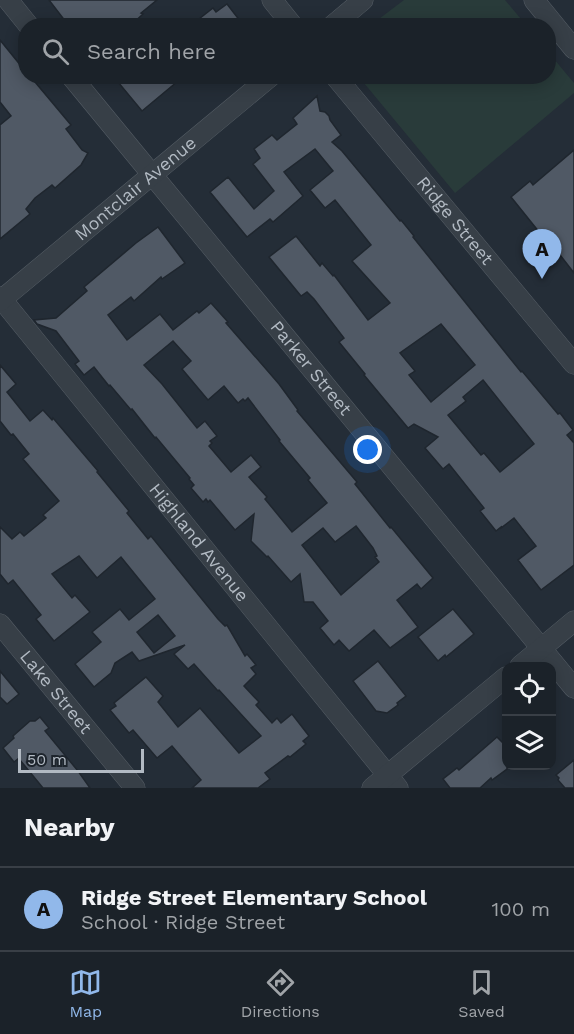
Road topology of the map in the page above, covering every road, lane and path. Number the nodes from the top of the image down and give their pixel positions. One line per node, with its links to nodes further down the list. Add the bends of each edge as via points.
1 (8, 0): 5 (street)
2 (272, 0): 6 (street)
3 (363, 0): 7 (street)
4 (534, 0): 8 (street)
5 (23, 18)
6 (287, 18)
7 (342, 18)
8 (549, 18)
9 (556, 27): 10 (street)
10 (574, 49)
11 (78, 84): 14 (street, Parker Street)
12 (261, 84): 14 (street, Montclair Avenue)
13 (342, 84): 16 (street, Ridge Street)
14 (152, 175): 15 (street, Montclair Avenue); 19 (street, Parker Street)
15 (1, 299): 23 (street, Highland Avenue)
16 (574, 364)
17 (574, 621): 19 (street)
18 (0, 624): 24 (street, Lake Street)
19 (542, 648): 20 (street); 22 (street, Parker Street)
20 (525, 662)
21 (502, 681): 23 (street)
22 (574, 688)
23 (386, 784)
24 (135, 788)

